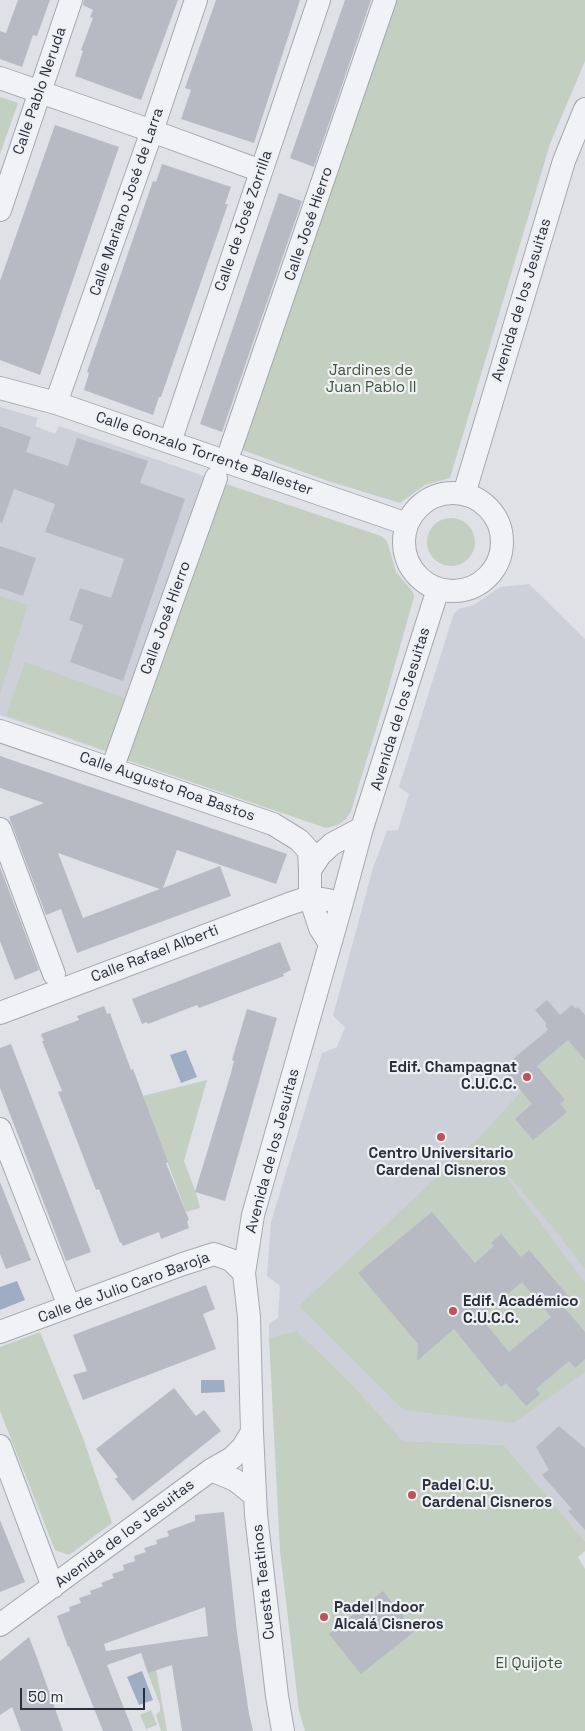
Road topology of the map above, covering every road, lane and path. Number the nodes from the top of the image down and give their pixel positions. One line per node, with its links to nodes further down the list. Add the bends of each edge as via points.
1 (71, 0): 6 (street, Calle Pablo Neruda)
2 (196, 0): 8 (street, Calle Mariano José de Larra)
3 (319, 0): 9 (street, Calle de José Zorrilla)
4 (385, 0): 14 (street, Calle José Hierro)
5 (0, 78): 6 (street)
6 (39, 92): 8 (street); 10 (street, Calle Pablo Neruda)
7 (585, 109): 16 (street, Avenida de los Jesuitas, via 564,161)
8 (152, 131): 9 (street); 12 (street, Calle Mariano José de Larra)
9 (261, 171): 13 (street, Calle de José Zorrilla)
10 (0, 210)
11 (0, 388): 12 (street, Calle Gonzalo Torrente Ballester)
12 (56, 403): 13 (street, Calle Gonzalo Torrente Ballester)
13 (170, 442): 17 (street, Calle Gonzalo Torrente Ballester)
14 (231, 448)
15 (216, 478): 20 (street, Calle José Hierro)
16 (464, 494): 17 (street, via 450,493 424,502); 18 (street, via 491,510 502,539 500,555 494,569 483,581 454,591)
17 (406, 524): 18 (street, via 403,540 412,570 424,582)
18 (438, 589): 21 (street, Avenida de los Jesuitas)
19 (0, 731): 23 (street, Calle Augusto Roa Bastos, via 273,824 300,840 309,851)
20 (116, 758)
21 (362, 828): 23 (street, Avenida de los Jesuitas); 23 (street, Avenida de los Jesuitas, via 332,844 320,855)
22 (0, 829): 25 (street)
23 (320, 892): 24 (street, Avenida de los Jesuitas); 24 (street, via 320,928); 26 (street, Calle Rafael Alberti)
24 (330, 944): 28 (street, Avenida de los Jesuitas)
25 (54, 974)
26 (0, 1013)
27 (0, 1129): 31 (street)
28 (251, 1227): 29 (street, via 232,1245); 30 (street, Avenida de los Jesuitas)
29 (214, 1254): 30 (street, Calle de Julio Caro Baroja, via 231,1260); 31 (street, Calle de Julio Caro Baroja)
30 (244, 1273): 33 (street, Avenida de los Jesuitas, via 249,1318)
31 (69, 1306): 32 (street, Calle de Julio Caro Baroja)
32 (0, 1332)
33 (252, 1432): 35 (street, Avenida de los Jesuitas, via 232,1458); 36 (street, Cuesta Teatinos)
34 (0, 1446): 37 (street)
35 (211, 1470): 36 (street, via 235,1480); 37 (street, Avenida de los Jesuitas)
36 (255, 1496): 39 (street, Cuesta Teatinos, via 274,1677)
37 (53, 1587): 38 (street, Avenida de los Jesuitas)
38 (0, 1625)
39 (283, 1731)

